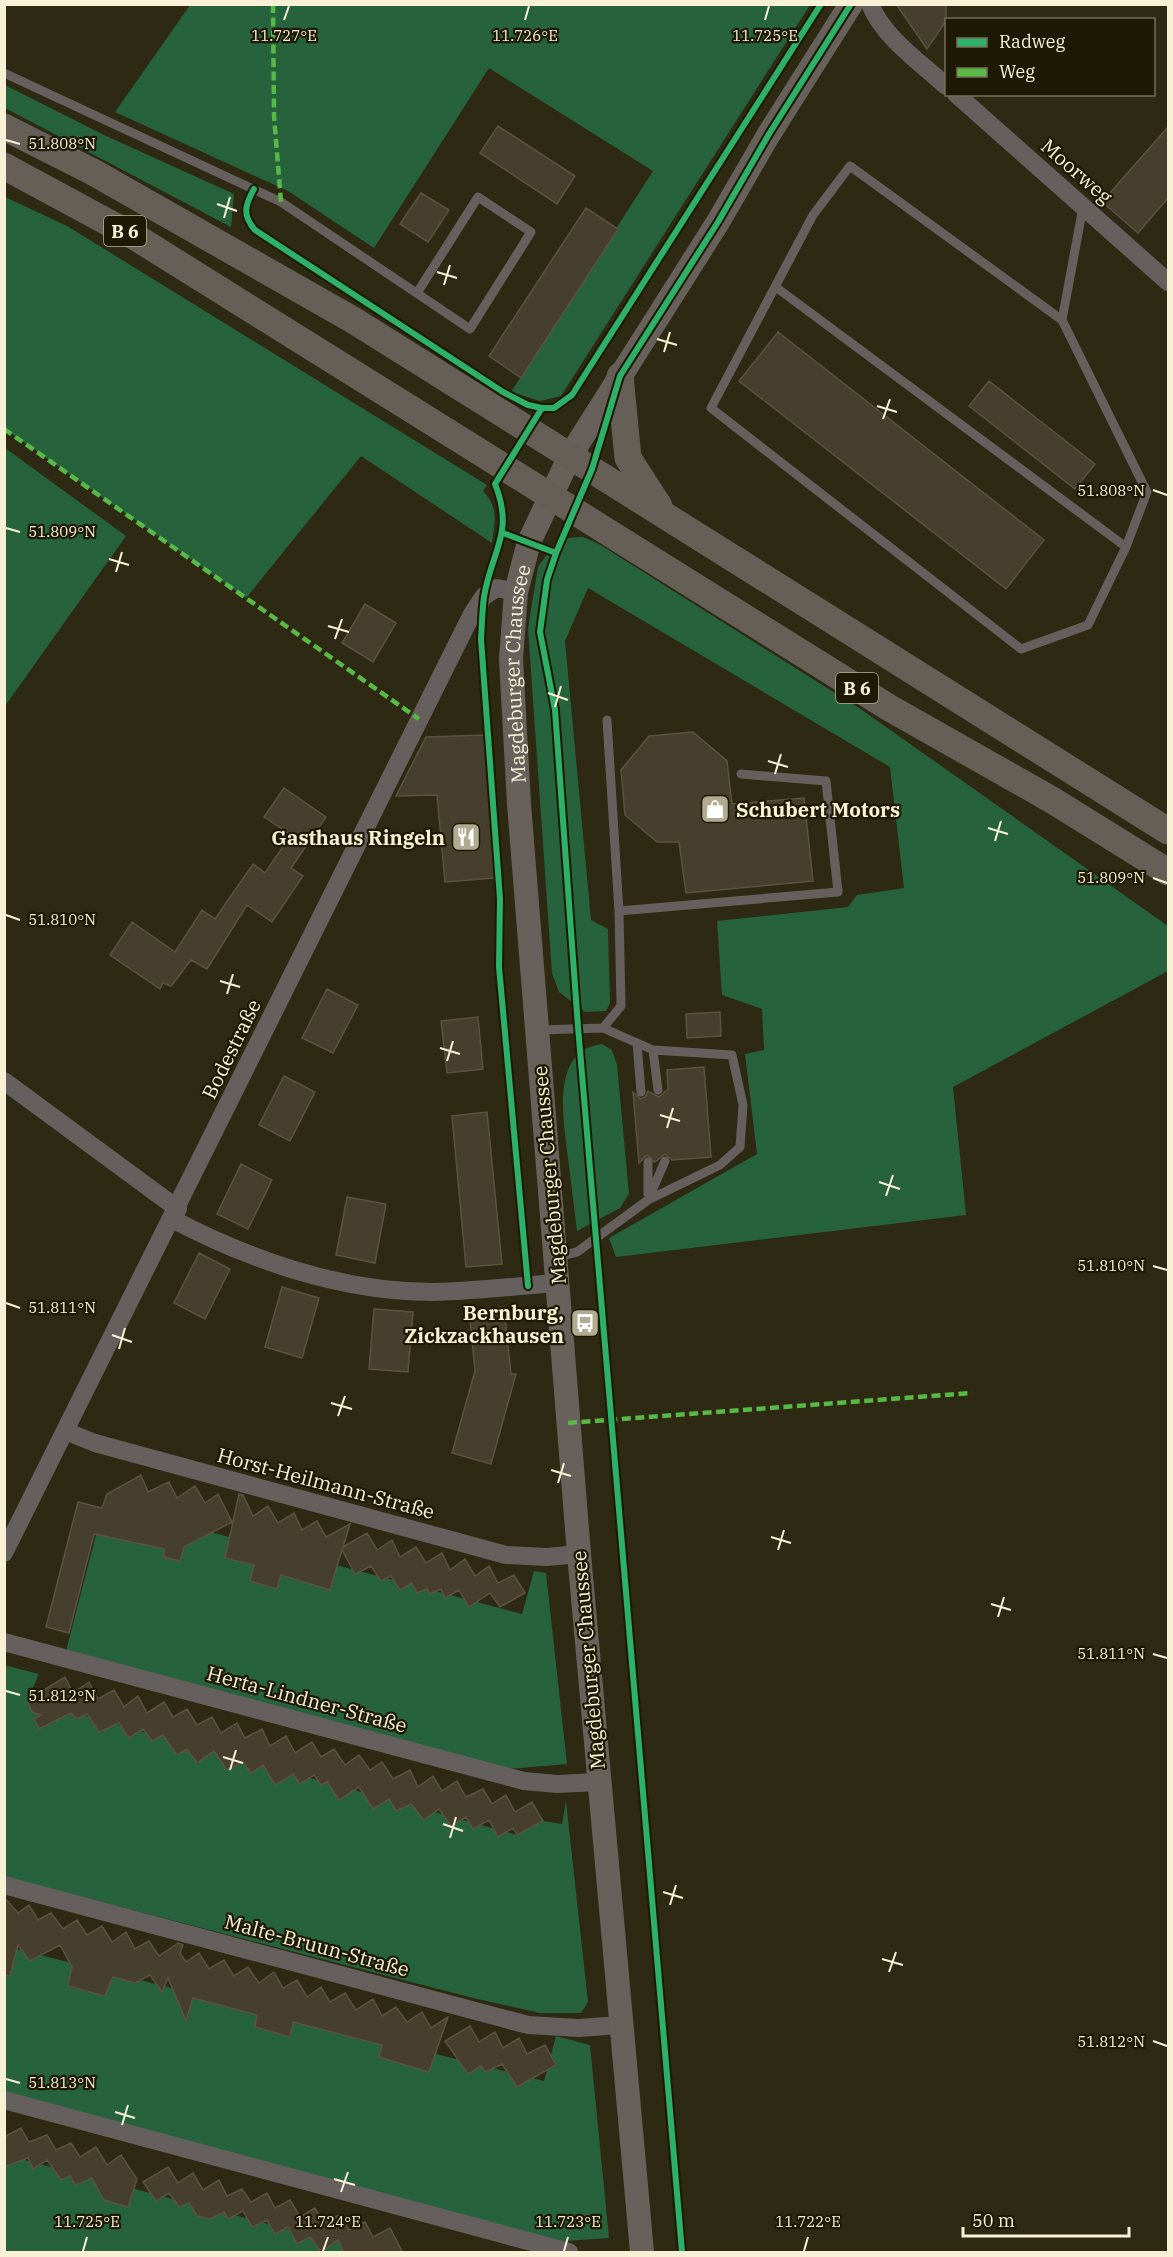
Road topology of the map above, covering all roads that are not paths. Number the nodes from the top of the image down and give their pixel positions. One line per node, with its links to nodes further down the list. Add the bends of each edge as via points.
1 (850, 4): 13 (main road, Magdeburger Chaussee)
2 (870, 4): 4 (street, via 885,29)
3 (4, 73): 11 (lane, via 281,202)
4 (945, 85)
5 (958, 96): 8 (street, Moorweg)
6 (4, 127): 14 (main road, B 6, via 266,268)
7 (4, 166): 15 (main road, B 6, via 137,238)
8 (1083, 207): 9 (street, Moorweg); 12 (lane)
9 (1168, 282)
10 (777, 288): 12 (lane, via 813,215 850,166); 17 (lane); 17 (lane, via 711,408 1021,649 1088,625)
11 (417, 293): 11 (lane, via 470,329 531,232 478,197)
12 (1062, 320): 17 (lane, via 1147,492)
13 (620, 376): 14 (main road, Magdeburger Chaussee); 16 (main road, B 6, via 628,458)
14 (570, 456): 15 (main road, Magdeburger Chaussee); 16 (main road, B 6)
15 (550, 496): 18 (main road, Magdeburger Chaussee, via 529,542); 22 (main road, B 6, via 888,707 1052,800)
16 (667, 516): 21 (main road, B 6)
17 (1126, 547)
18 (516, 592): 25 (main road, Magdeburger Chaussee, via 512,700); 34 (street, Bodestraße, via 497,588 484,596 472,614)
19 (607, 720): 23 (lane)
20 (741, 774): 23 (lane, via 826,781 838,892)
21 (1168, 831)
22 (1168, 872)
23 (619, 910): 24 (lane, via 621,1006)
24 (603, 1028): 25 (lane); 26 (lane)
25 (537, 1030): 35 (main road, Magdeburger Chaussee)
26 (637, 1043): 27 (lane); 30 (lane)
27 (653, 1050): 29 (lane); 33 (lane, via 732,1055 743,1105 740,1147 720,1165)
28 (4, 1081): 34 (street)
29 (658, 1090)
30 (641, 1092)
31 (665, 1161): 33 (lane)
32 (648, 1162): 33 (lane)
33 (648, 1200): 35 (lane, via 577,1252)
34 (175, 1214): 36 (street, via 245,1254 349,1284 433,1292); 37 (street, Bodestraße)
35 (556, 1257): 36 (main road, Magdeburger Chaussee)
36 (558, 1283): 39 (main road, Magdeburger Chaussee)
37 (64, 1431): 38 (street, Bodestraße); 39 (street, Horst-Heilmann-Straße, via 95,1443 506,1555)
38 (4, 1554)
39 (579, 1554): 41 (main road, Magdeburger Chaussee)
40 (4, 1642): 41 (street, Herta-Lindner-Straße, via 524,1780)
41 (599, 1782): 43 (main road, Magdeburger Chaussee)
42 (4, 1885): 43 (street, Malte-Bruun-Straße, via 528,2025)
43 (620, 2025): 46 (main road, Magdeburger Chaussee)
44 (4, 2100): 45 (street)
45 (569, 2253)
46 (642, 2253)

